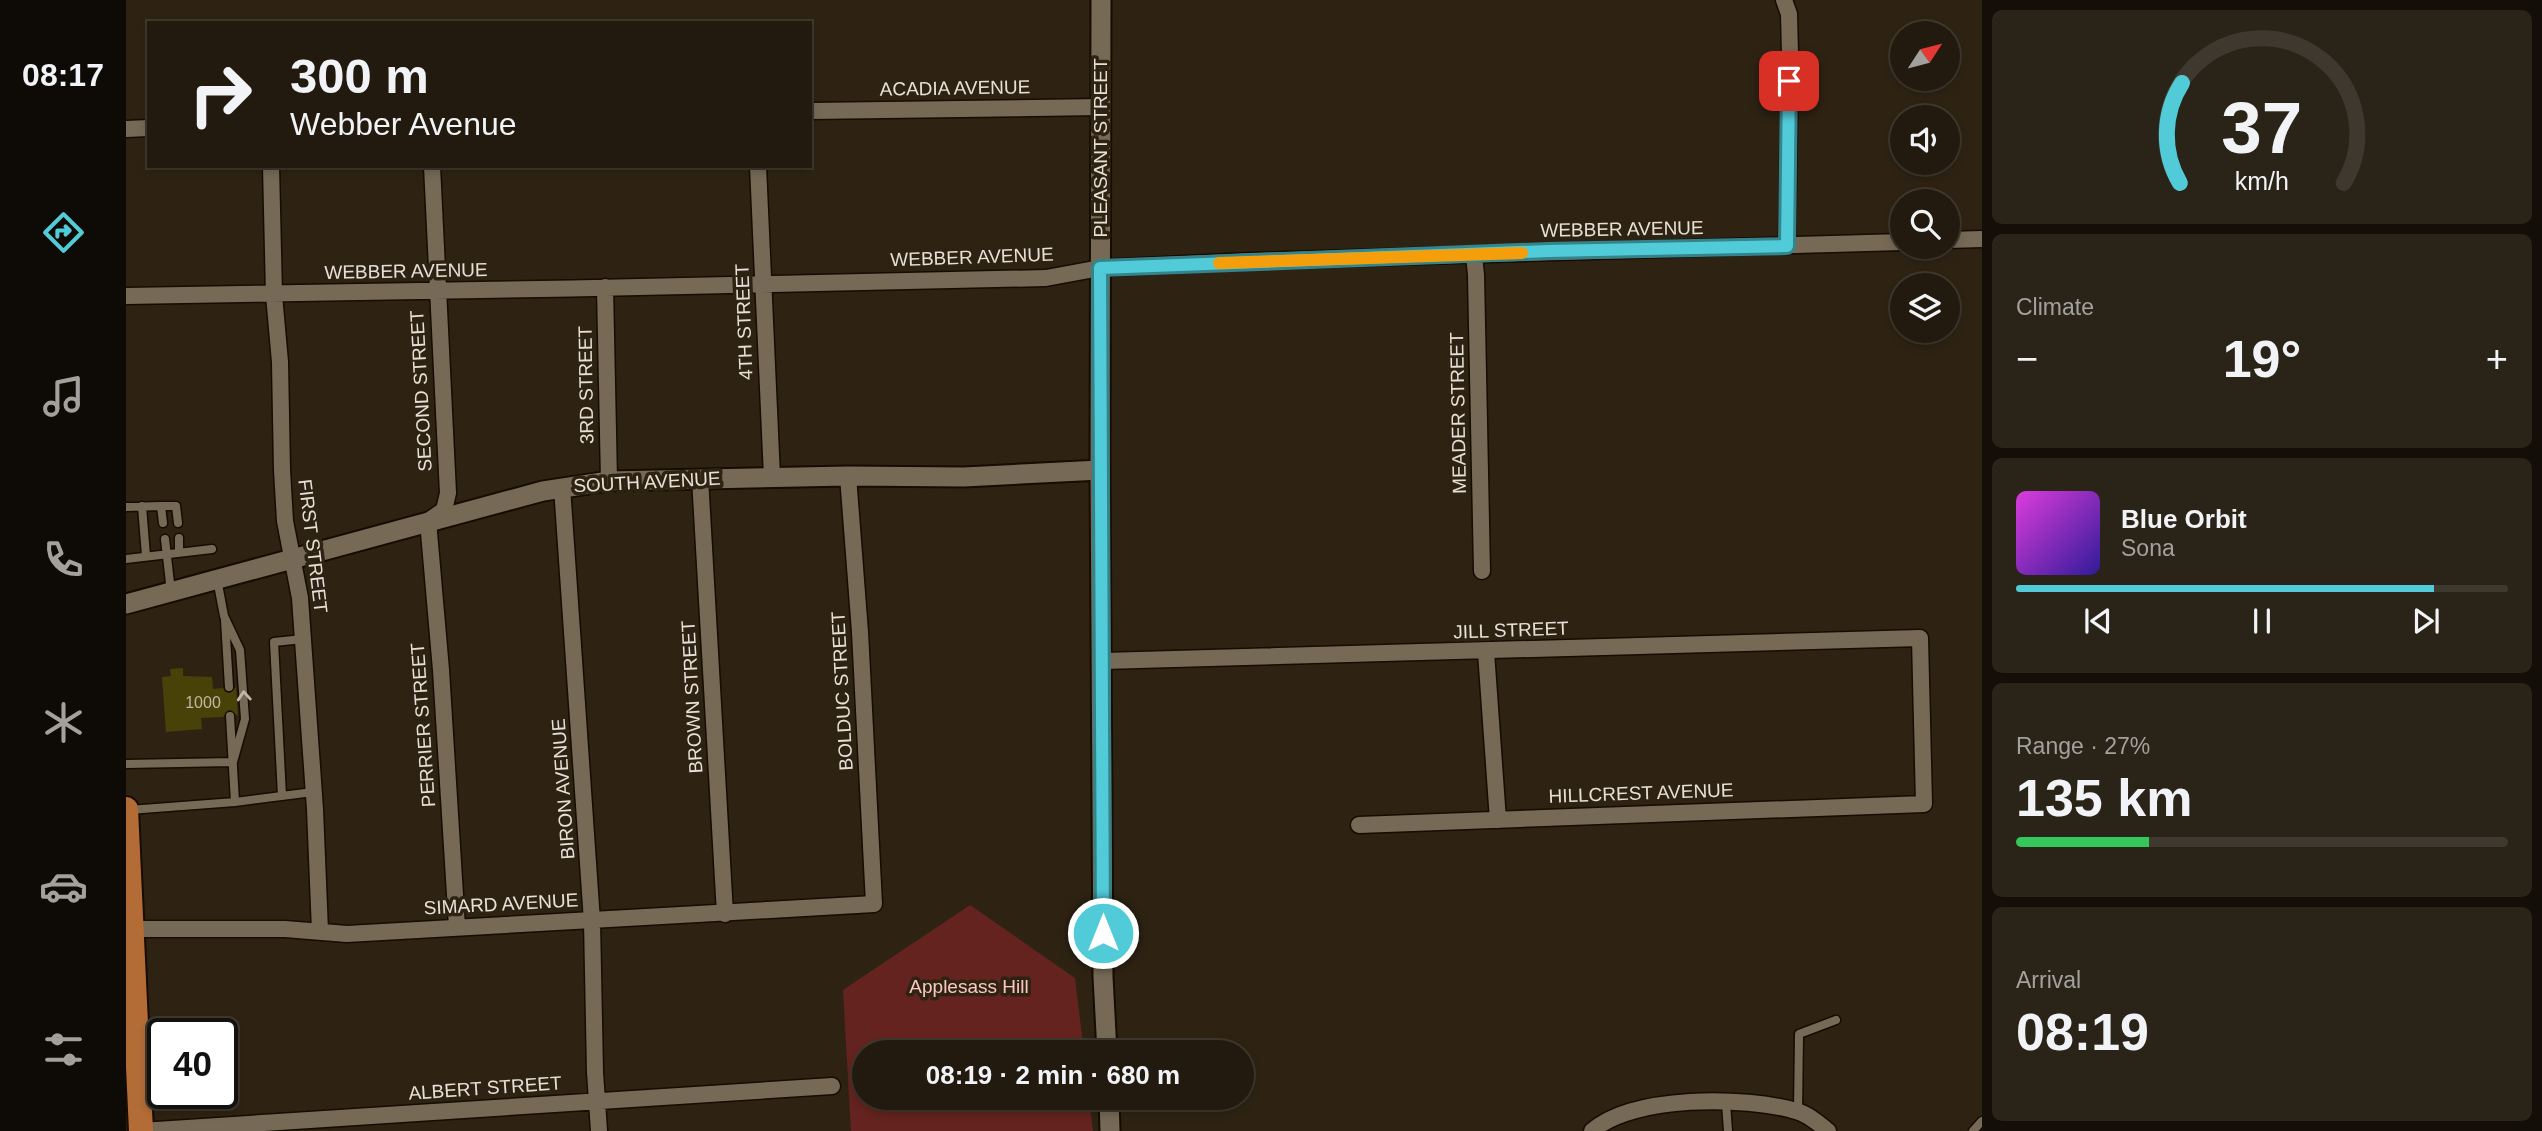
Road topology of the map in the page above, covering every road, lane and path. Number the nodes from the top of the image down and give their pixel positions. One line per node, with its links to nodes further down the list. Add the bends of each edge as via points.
1 (1101, 0): 3 (street, PLEASANT STREET)
2 (1784, 0): 13 (street, via 1790,54)
3 (1101, 107): 4 (street, ACADIA AVENUE); 15 (street, PLEASANT STREET)
4 (812, 111)
5 (147, 128): 6 (street)
6 (126, 129)
7 (271, 168): 19 (street, FIRST STREET)
8 (432, 168): 18 (street, SECOND STREET)
9 (758, 168): 16 (street, 4TH STREET)
10 (1982, 239): 11 (street)
11 (1960, 240)
12 (1890, 242): 13 (street, WEBBER AVENUE)
13 (1787, 246): 14 (street, WEBBER AVENUE)
14 (1474, 255): 15 (street, WEBBER AVENUE); 41 (street, MEADER STREET)
15 (1100, 268): 16 (street, WEBBER AVENUE, via 1046,278); 21 (street, PLEASANT STREET)
16 (763, 284): 17 (street, WEBBER AVENUE); 23 (street, 4TH STREET)
17 (605, 287): 18 (street, WEBBER AVENUE); 25 (street, 3RD STREET)
18 (438, 290): 19 (street, WEBBER AVENUE); 30 (street, SECOND STREET, via 448,493 444,510)
19 (274, 295): 20 (street, WEBBER AVENUE); 39 (street, FIRST STREET, via 285,521)
20 (126, 296)
21 (1100, 470): 22 (street, SOUTH AVENUE, via 964,477); 48 (street, PLEASANT STREET)
22 (848, 476): 23 (street, SOUTH AVENUE); 60 (street, BOLDUC STREET)
23 (772, 477): 24 (street, SOUTH AVENUE)
24 (700, 478): 25 (street, SOUTH AVENUE); 61 (street, BROWN STREET)
25 (609, 481): 26 (street, SOUTH AVENUE)
26 (562, 487): 30 (street, SOUTH AVENUE); 62 (street, BIRON AVENUE)
27 (126, 506): 28 (lane)
28 (142, 506): 29 (lane); 38 (lane)
29 (161, 506): 31 (lane); 32 (lane, via 176,506)
30 (428, 522): 39 (street, SOUTH AVENUE); 63 (street, PERRIER STREET)
31 (163, 523)
32 (178, 523)
33 (179, 538): 36 (lane)
34 (165, 539): 37 (lane)
35 (212, 550): 36 (lane)
36 (179, 552): 37 (lane)
37 (167, 554): 38 (lane); 43 (lane)
38 (146, 556): 40 (lane)
39 (293, 558): 42 (street, SOUTH AVENUE); 46 (street, FIRST STREET)
40 (126, 559)
41 (1482, 571)
42 (218, 579): 43 (street, SOUTH AVENUE); 45 (lane)
43 (171, 592): 44 (street, SOUTH AVENUE)
44 (126, 604)
45 (224, 616): 49 (lane); 51 (lane, one-way to 45, via 246,719 240,650)
46 (303, 639): 53 (street, FIRST STREET); 54 (lane, via 274,642)
47 (1486, 652): 48 (street, JILL STREET); 56 (street, JILL STREET, via 1920,638); 58 (street)
48 (1103, 661): 67 (street, PLEASANT STREET)
49 (229, 687)
50 (230, 716): 51 (lane)
51 (233, 762): 52 (lane); 55 (lane)
52 (126, 764)
53 (313, 792): 54 (lane); 65 (street, FIRST STREET)
54 (282, 796): 55 (lane)
55 (235, 802): 57 (lane)
56 (1924, 804): 58 (street, HILLCREST AVENUE)
57 (126, 809): 64 (highway)
58 (1497, 820): 59 (street, HILLCREST AVENUE)
59 (1359, 825)
60 (874, 904): 61 (street, SIMARD AVENUE)
61 (725, 914): 62 (street, SIMARD AVENUE)
62 (592, 921): 63 (street, SIMARD AVENUE); 69 (street, BIRON AVENUE)
63 (457, 927): 65 (street, SIMARD AVENUE, via 347,934)
64 (131, 929): 65 (street, SIMARD AVENUE); 74 (highway)
65 (320, 931)
66 (1836, 1020): 72 (lane, via 1799,1034)
67 (1106, 1040)
68 (832, 1086): 69 (street, ALBERT STREET)
69 (597, 1101): 74 (street, ALBERT STREET); 75 (street, BIRON AVENUE)
70 (1726, 1103): 72 (street); 77 (street, via 1639,1108 1610,1118); 78 (lane)
71 (1109, 1110): 76 (street)
72 (1798, 1111): 79 (street)
73 (1982, 1121): 80 (lane)
74 (141, 1131)
75 (599, 1131)
76 (1110, 1131)
77 (1592, 1131)
78 (1728, 1131)
79 (1828, 1131)
80 (1973, 1131)

